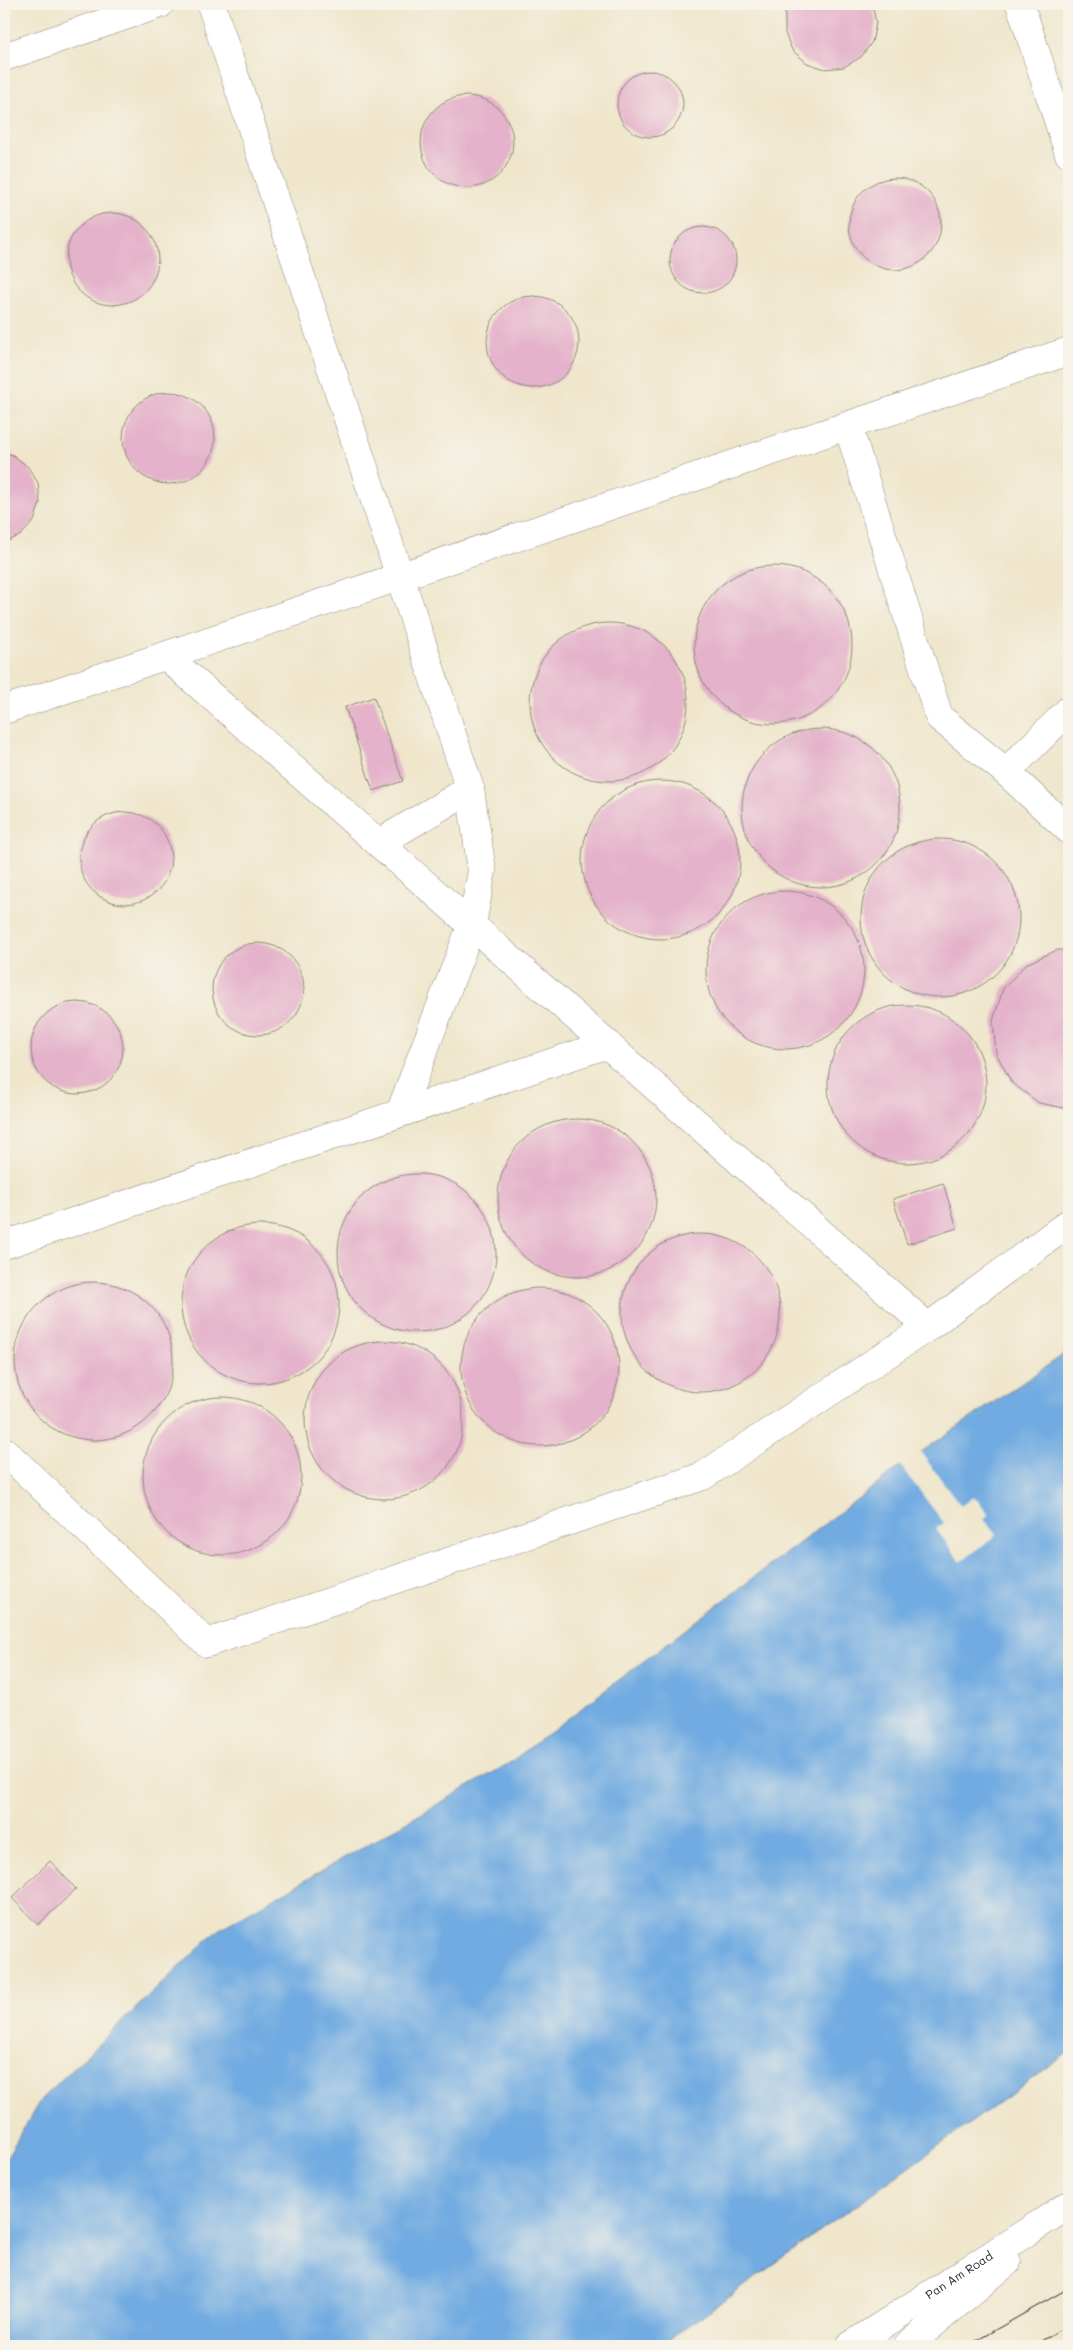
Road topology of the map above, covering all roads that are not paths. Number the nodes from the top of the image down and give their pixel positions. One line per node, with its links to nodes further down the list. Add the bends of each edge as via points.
1 (160, 4): 4 (street)
2 (212, 4): 8 (street)
3 (1020, 4): 5 (street)
4 (4, 57)
5 (1069, 154)
6 (1069, 351): 7 (street)
7 (848, 426): 8 (street); 12 (street, via 939,717)
8 (401, 577): 9 (street); 13 (street)
9 (166, 656): 10 (street); 15 (street)
10 (4, 710)
11 (1069, 710): 12 (street)
12 (1006, 772): 14 (street)
13 (470, 789): 15 (street); 16 (street, via 482,871)
14 (1069, 830)
15 (379, 843): 16 (street)
16 (472, 924): 17 (street); 18 (street)
17 (608, 1044): 18 (street); 21 (street)
18 (400, 1113): 20 (street)
19 (1069, 1223): 21 (street)
20 (4, 1245)
21 (928, 1327): 22 (street, via 703,1476 207,1643)
22 (4, 1451)
23 (1069, 2205): 25 (street, Pan Am Road)
24 (1069, 2210): 26 (street, Pan Am Road)
25 (850, 2346)
26 (907, 2346)

